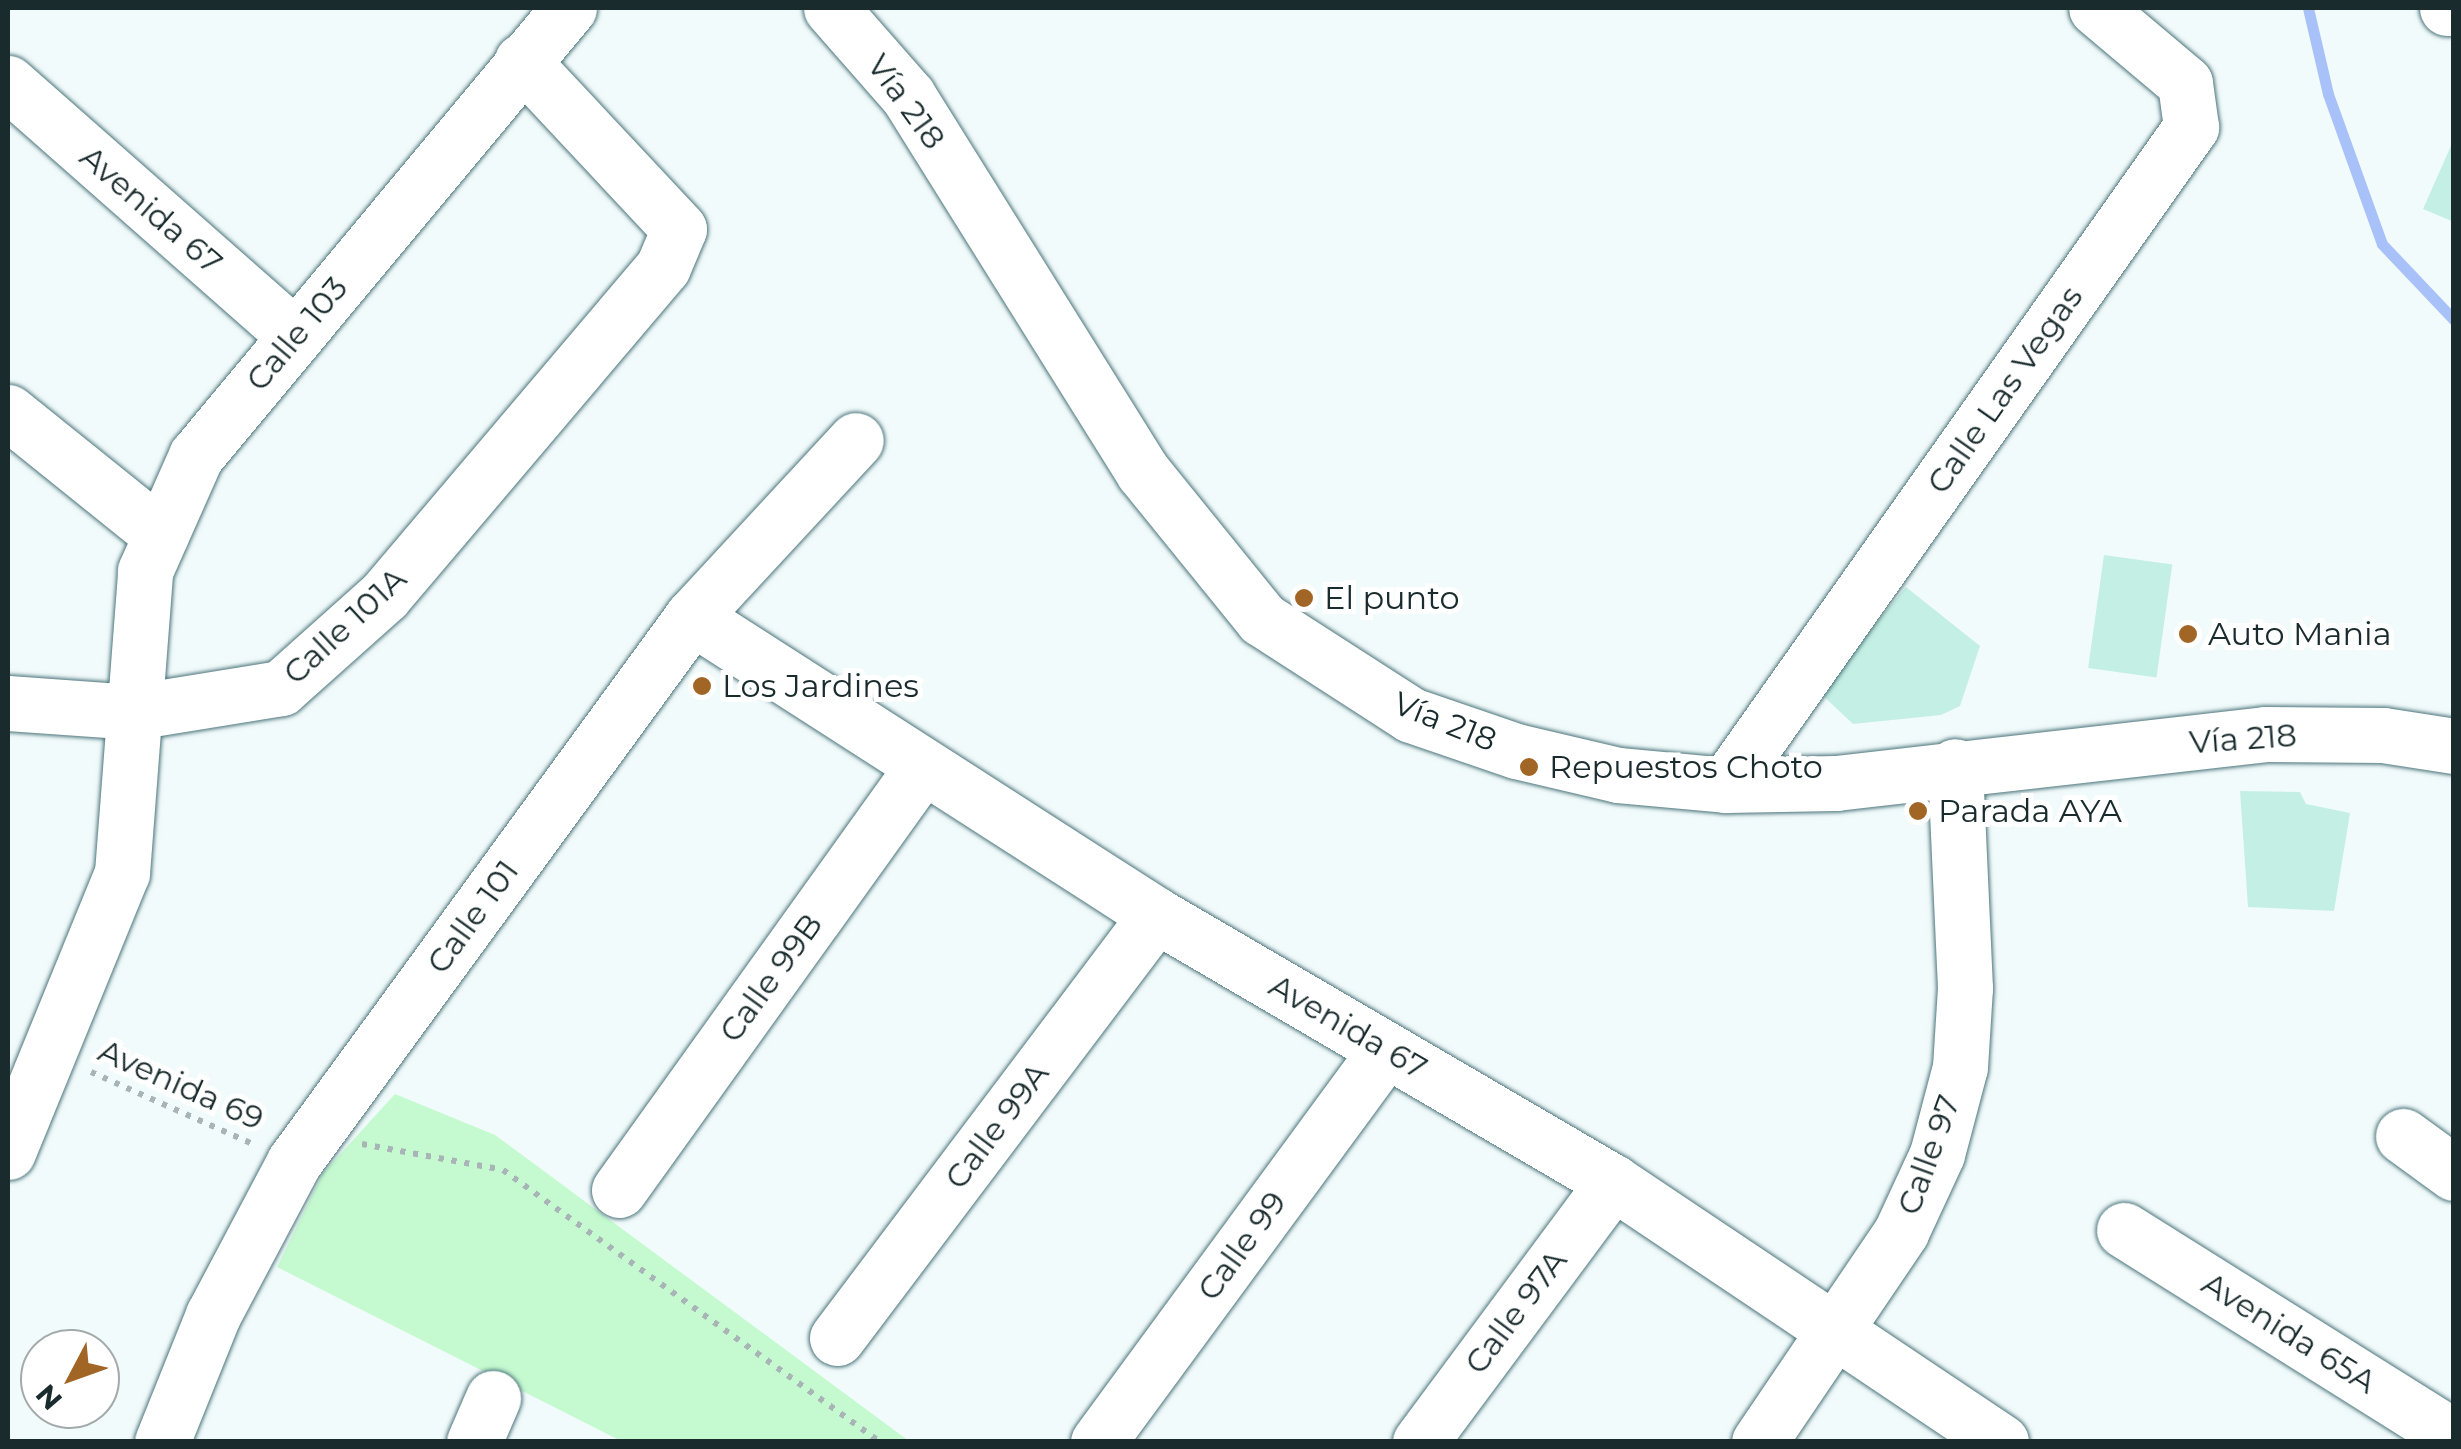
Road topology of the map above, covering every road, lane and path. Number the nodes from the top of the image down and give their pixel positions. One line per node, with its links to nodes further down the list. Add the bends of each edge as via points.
1 (568, 8): 4 (street, Calle 103)
2 (831, 8): 16 (street, Vía 218, via 908,96 1143,472 1262,619 1411,715 1516,751 1618,775)
3 (2096, 8): 16 (street, Calle Las Vegas, via 2185,83 2190,127)
4 (522, 61): 6 (street, Calle 103); 12 (street, Calle 101A, via 679,229 663,267 384,596 281,688)
5 (8, 84): 6 (street, Avenida 67)
6 (295, 336): 9 (street, Calle 103, via 196,456)
7 (8, 412): 9 (street)
8 (856, 440): 10 (street, Calle 101)
9 (161, 535): 12 (street, Calle 103, via 145,571)
10 (692, 617): 14 (street, Avenida 67); 21 (street, Calle 101)
11 (8, 703): 12 (street, Calle 101A)
12 (133, 712): 19 (street, via 122,873)
13 (2454, 746): 15 (street, Vía 218, via 2383,735 2265,734)
14 (924, 766): 17 (street, Avenida 67); 25 (street, Calle 99B)
15 (1955, 766): 16 (street, Vía 218, via 1836,783); 27 (street, Calle 97, via 1965,988 1960,1067 1937,1154 1900,1232)
16 (1726, 784)
17 (1156, 914): 18 (street, Avenida 67); 28 (street, Calle 99A)
18 (1386, 1050): 24 (street, Avenida 67); 32 (street, Calle 99)
19 (48, 1053): 21 (path, Avenida 69); 22 (street)
20 (2403, 1136): 23 (street)
21 (303, 1150): 30 (street, Calle 101, via 213,1315); 31 (path, Avenida 69, via 423,1152 502,1170)
22 (8, 1152)
23 (2454, 1174)
24 (1612, 1182): 27 (street, Avenida 67); 33 (street, Calle 97A)
25 (619, 1190)
26 (2124, 1230): 29 (street, Avenida 65A)
27 (1836, 1330): 34 (street, Calle 97); 35 (street, Avenida 67)
28 (837, 1338)
29 (2454, 1437)
30 (162, 1442)
31 (880, 1442)
32 (1098, 1442)
33 (1420, 1442)
34 (1759, 1442)
35 (2001, 1442)

